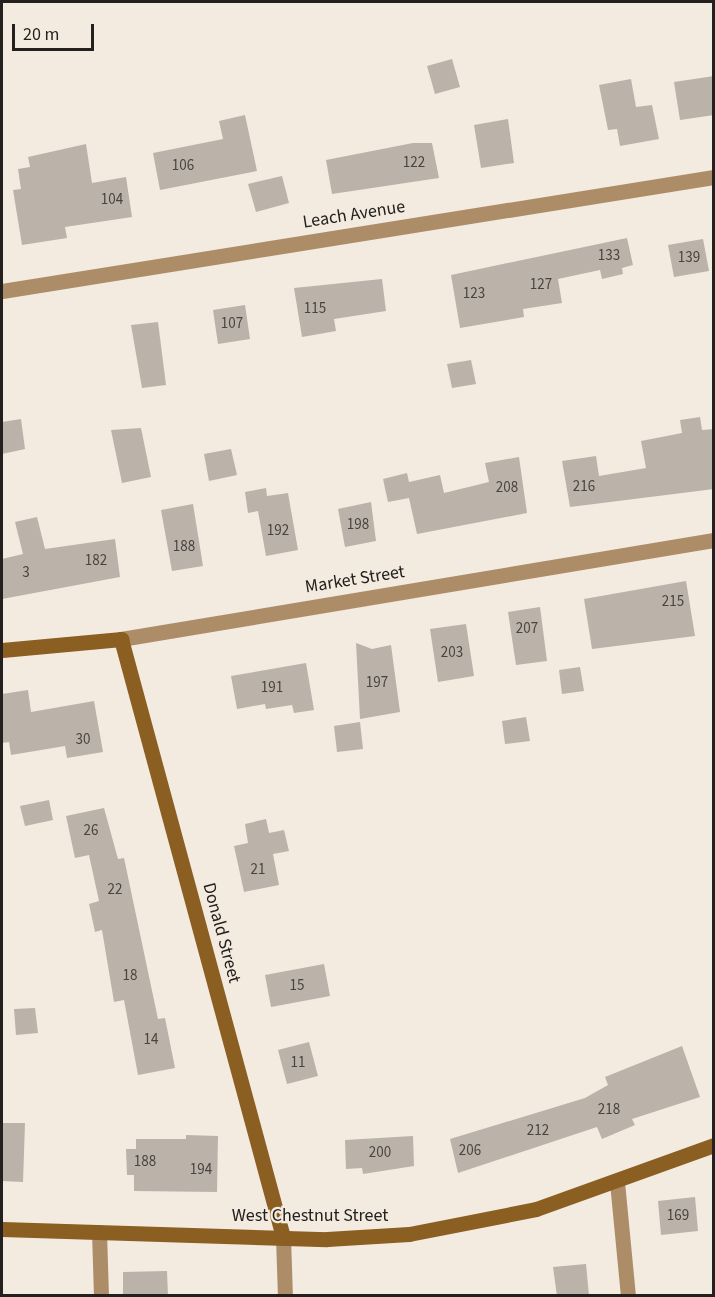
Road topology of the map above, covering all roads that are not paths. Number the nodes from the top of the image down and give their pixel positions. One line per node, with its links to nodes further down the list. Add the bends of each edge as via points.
1 (714, 177): 2 (street, Leach Avenue)
2 (2, 291)
3 (714, 540): 4 (street, Market Street)
4 (121, 639): 5 (main road, Market Street); 10 (main road, Donald Street)
5 (2, 650)
6 (714, 1145): 7 (main road, West Chestnut Street)
7 (617, 1182): 10 (main road, West Chestnut Street, via 536,1209 451,1228 370,1238); 13 (street)
8 (2, 1229): 9 (main road, West Chestnut Street)
9 (99, 1232): 10 (main road, West Chestnut Street); 11 (street)
10 (284, 1237): 12 (street)
11 (101, 1296)
12 (285, 1296)
13 (628, 1296)

